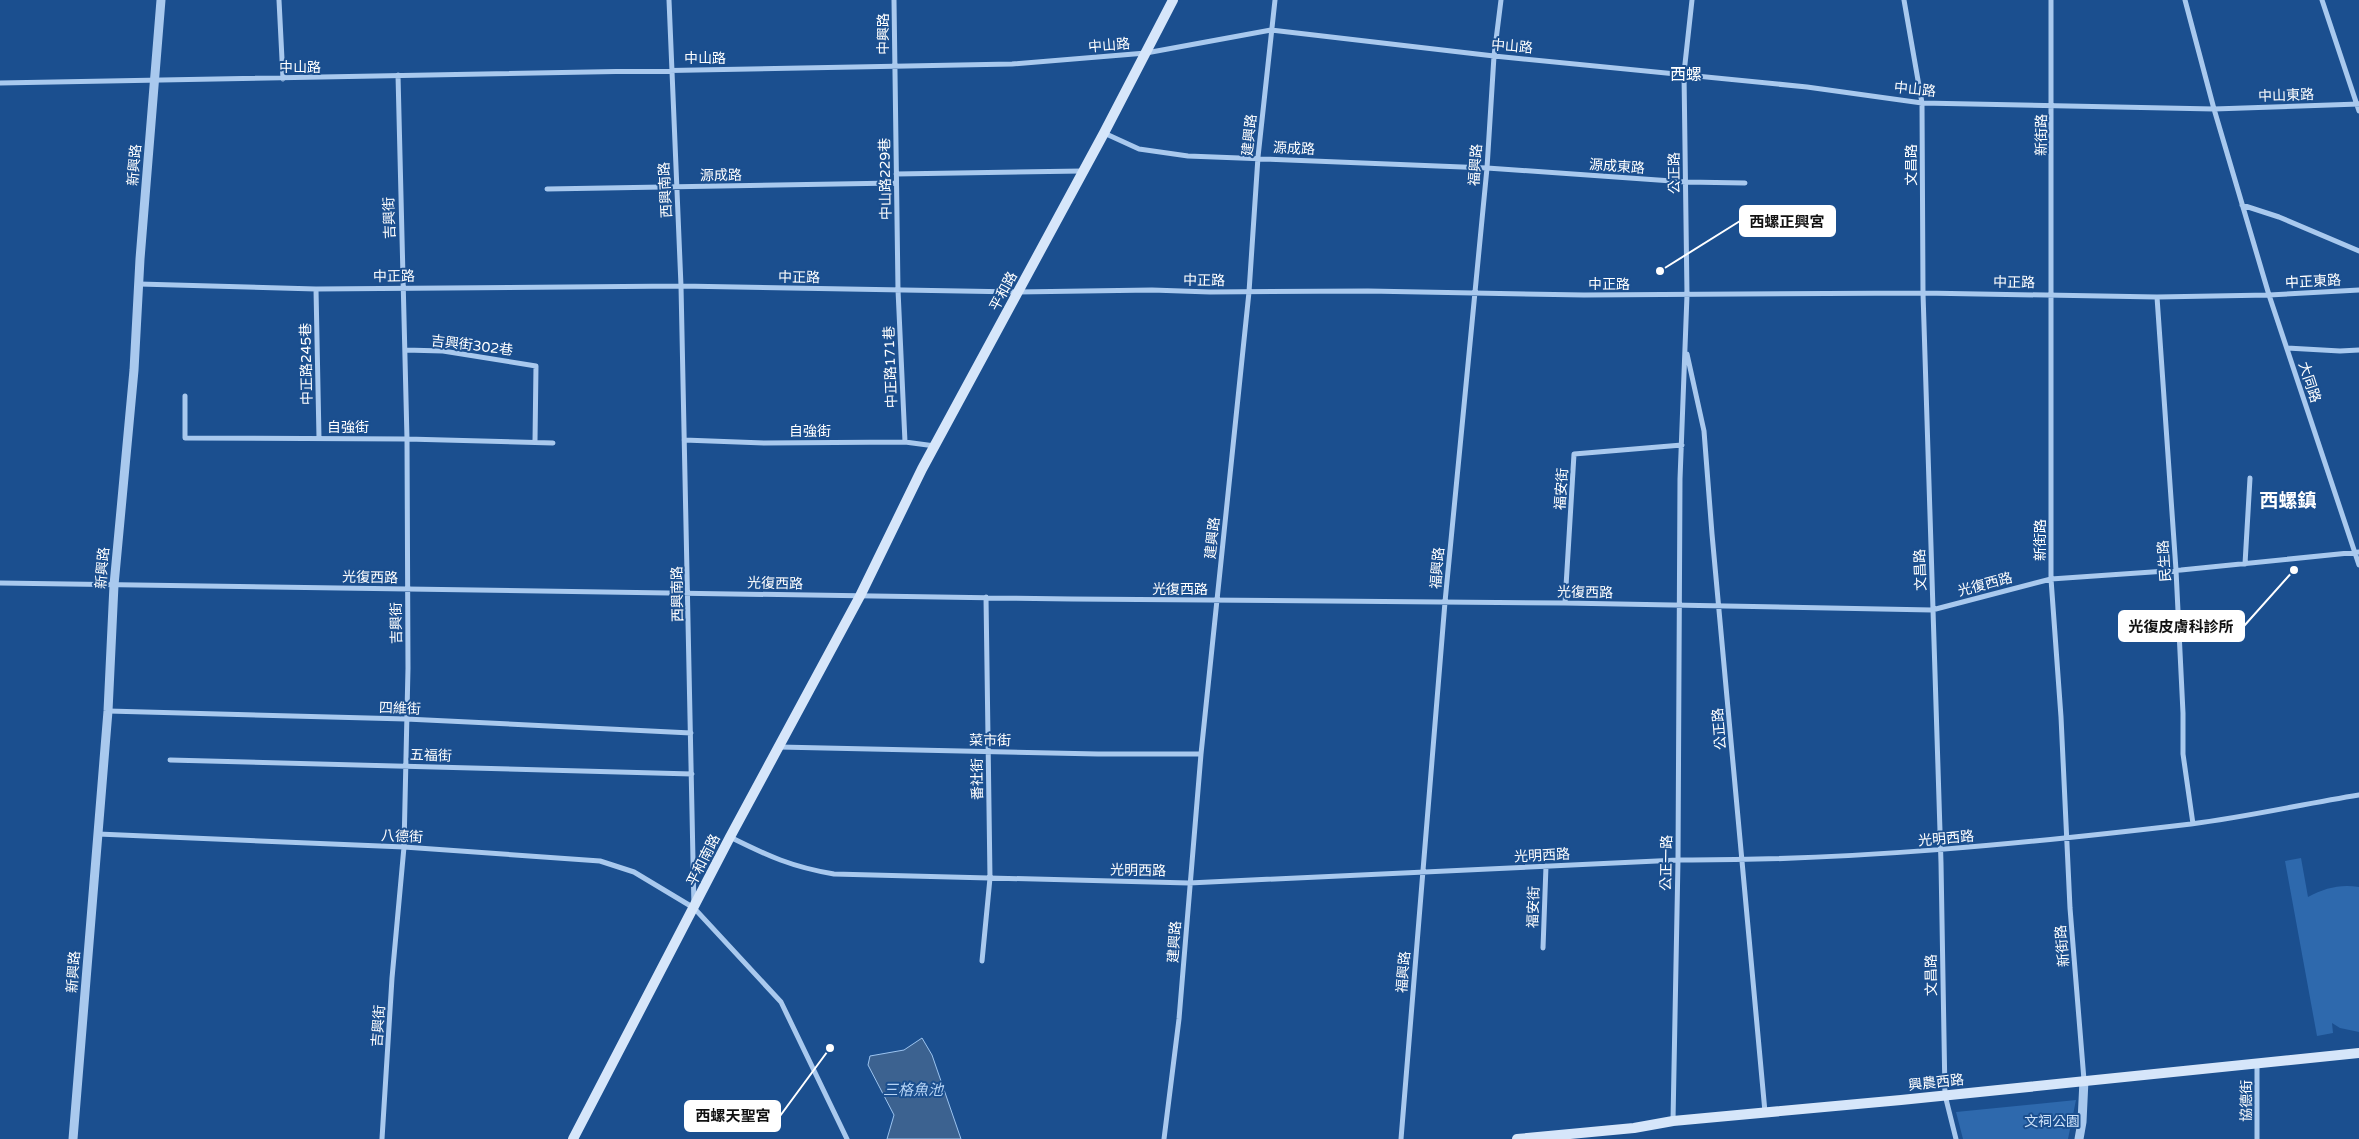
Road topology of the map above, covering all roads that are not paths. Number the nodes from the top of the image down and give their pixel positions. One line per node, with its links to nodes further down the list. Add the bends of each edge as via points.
1 (161, 0): 20 (street, 新興路)
2 (279, 0): 21 (street)
3 (669, 0): 17 (street, 西興南路)
4 (894, 0): 16 (street, 中興路)
5 (1173, 0): 14 (main road, 平和路)
6 (1275, 0): 13 (street, 建興路)
7 (1501, 0): 15 (street, 福興路)
8 (1692, 0): 18 (street, 公正路)
9 (1904, 0): 23 (street, 文昌路)
10 (2051, 0): 25 (street, 新街路)
11 (2185, 0): 26 (street, 大同路)
12 (2322, 0): 24 (street)
13 (1272, 30): 14 (street, 中山路); 15 (street, 中山路); 29 (street, 建興路)
14 (1146, 53): 16 (street, 中山路, via 1012,64); 28 (main road, 平和路)
15 (1494, 56): 18 (street, 中山路); 30 (street, 福興路)
16 (894, 68): 17 (street, 中山路); 32 (street, 中山路229巷)
17 (671, 69): 19 (street, 中山路); 36 (street, 西興南路)
18 (1684, 73): 23 (street, 中山路); 33 (street, 公正路)
19 (398, 75): 21 (street, 中山路); 41 (street, 吉興街)
20 (155, 79): 21 (street, 中山路); 22 (street, 中山路); 40 (street, 新興路)
21 (283, 79)
22 (0, 83)
23 (1922, 103): 25 (street, 中山路); 48 (street, 文昌路)
24 (2358, 104): 26 (street, 中山東路); 27 (street)
25 (2053, 106): 26 (street, 中山路); 50 (street, 新街路)
26 (2214, 109): 38 (street, 大同路)
27 (2359, 111)
28 (1104, 133): 29 (street, 源成路, via 1139,149 1188,156); 31 (main road, 平和路)
29 (1258, 157): 30 (street, 源成路); 47 (street, 建興路)
30 (1487, 168): 33 (street, 源成東路); 49 (street, 福興路)
31 (1083, 171): 32 (street); 46 (main road, 平和路)
32 (896, 174): 34 (street, 中山路229巷)
33 (1686, 182): 35 (street, 源成東路); 51 (street, 公正路)
34 (896, 183): 36 (street, 源成路); 44 (street, 中山路229巷)
35 (1746, 183)
36 (676, 187): 37 (street, 源成路); 42 (street, 西興南路)
37 (547, 189)
38 (2242, 205): 39 (street); 52 (street, 大同路)
39 (2359, 251)
40 (139, 284): 43 (street, 中正路); 74 (street, 新興路)
41 (403, 286): 42 (street, 中正路); 43 (street, 中正路); 56 (street, 吉興街)
42 (681, 286): 44 (street, 中正路); 61 (street, 西興南路)
43 (316, 289): 59 (street, 中正路245巷)
44 (898, 290): 46 (street, 中正路); 63 (street, 中正路171巷)
45 (2359, 290): 52 (street, 中正東路)
46 (1017, 292): 47 (street, 中正路); 66 (main road, 平和路)
47 (1249, 292): 49 (street, 中正路); 79 (street, 建興路)
48 (1923, 293): 50 (street, 中正路); 51 (street, 中正路); 84 (street, 文昌路)
49 (1475, 294): 51 (street, 中正路); 80 (street, 福興路)
50 (2050, 294): 53 (street, 中正路); 72 (street, 新街路)
51 (1687, 295): 54 (street, 公正路)
52 (2269, 295): 53 (street, 中正路); 55 (street, 大同路)
53 (2157, 297): 71 (street, 民生路)
54 (1685, 345): 65 (street, 公正路); 83 (street, 公正路, via 1704,431)
55 (2287, 348): 57 (street); 68 (street, 大同路)
56 (404, 350): 60 (street, 吉興街); 62 (street, 吉興街302巷, via 443,351 536,366)
57 (2359, 350)
58 (185, 396): 59 (street, 自強街, via 185,438)
59 (319, 438): 60 (street, 自強街)
60 (407, 439): 62 (street, 自強街); 75 (street, 吉興街)
61 (684, 440): 63 (street, 自強街); 76 (street, 西興南路)
62 (535, 441): 64 (street, 自強街)
63 (904, 442): 66 (street, 自強街)
64 (553, 443)
65 (1682, 445): 81 (street, 福安街, via 1574,454); 82 (street, 公正路)
66 (937, 446): 77 (main road, 平和路, via 922,469)
67 (2250, 478): 69 (street)
68 (2357, 552): 69 (street, 光復西路); 70 (street, 大同路)
69 (2246, 564): 71 (street, 光復西路)
70 (2359, 565)
71 (2176, 570): 72 (street, 光復西路); 95 (street, 民生路, via 2184,713 2183,754)
72 (2051, 579): 84 (street, 光復西路); 98 (street, 新街路, via 2061,717)
73 (0, 583): 74 (street, 光復西路)
74 (114, 585): 75 (street, 光復西路); 85 (street, 新興路)
75 (406, 589): 76 (street, 光復西路); 86 (street, 吉興街)
76 (689, 594): 77 (street, 光復西路); 87 (street, 西興南路)
77 (860, 596): 78 (street, 光復西路); 88 (main road, 平和南路)
78 (986, 597): 79 (street, 光復西路); 89 (street, 番社街)
79 (1216, 600): 80 (street, 光復西路); 90 (street, 建興路)
80 (1445, 602): 81 (street, 光復西路); 104 (street, 福興路)
81 (1565, 603): 82 (street, 光復西路)
82 (1680, 606): 83 (street, 光復西路); 101 (street, 公正一路)
83 (1718, 607): 84 (street, 光復西路); 102 (street, 公正路)
84 (1932, 610): 100 (street, 文昌路)
85 (108, 711): 86 (street, 四維街); 96 (street, 新興路)
86 (406, 719): 87 (street, 四維街); 92 (street, 吉興街)
87 (691, 733): 93 (street, 西興南路)
88 (779, 747): 89 (street, 菜市街); 97 (main road, 平和南路)
89 (988, 751): 90 (street, 菜市街); 105 (street, 番社街)
90 (1201, 754): 106 (street, 建興路)
91 (170, 760): 92 (street, 五福街)
92 (405, 766): 93 (street, 五福街); 99 (street, 吉興街)
93 (692, 774): 107 (street, 西興南路)
94 (2359, 796): 95 (street, 光明西路)
95 (2193, 824): 98 (street, 光明西路)
96 (97, 834): 99 (street, 八德街); 117 (street, 新興路)
97 (730, 837): 105 (street, 光明西路, via 795,866 834,874); 107 (main road, 平和南路)
98 (2065, 837): 100 (street, 光明西路); 112 (street, 新街路)
99 (404, 847): 107 (street, 八德街, via 600,861 634,872); 118 (street, 吉興街)
100 (1940, 851): 102 (street, 光明西路); 113 (street, 文昌路)
101 (1678, 860): 102 (street, 光明西路); 103 (street, 光明西路); 115 (street, 公正一路)
102 (1743, 860): 114 (street, 公正路)
103 (1546, 866): 104 (street, 光明西路); 108 (street, 福安街)
104 (1423, 872): 106 (street, 光明西路); 122 (street, 福興路)
105 (990, 878): 106 (street, 光明西路); 109 (street, 番社街)
106 (1189, 883): 121 (street, 建興路, via 1179,1019)
107 (694, 908): 119 (main road, 平和南路); 120 (street, via 781,1002)
108 (1543, 948)
109 (982, 961)
110 (2359, 1052): 111 (main road, 興農西路)
111 (2257, 1064): 112 (main road, 興農西路); 125 (street, 協德街)
112 (2084, 1080): 113 (main road, 興農西路); 124 (street)
113 (1945, 1095): 114 (main road, 興農西路); 116 (street, 文昌路)
114 (1764, 1112): 115 (main road, 興農西路)
115 (1672, 1121): 123 (main road, 興農西路, via 1634,1128)
116 (1954, 1138)
117 (73, 1139)
118 (382, 1139)
119 (573, 1139)
120 (847, 1139)
121 (1164, 1139)
122 (1401, 1139)
123 (1517, 1139)
124 (2079, 1139)
125 (2257, 1139)

